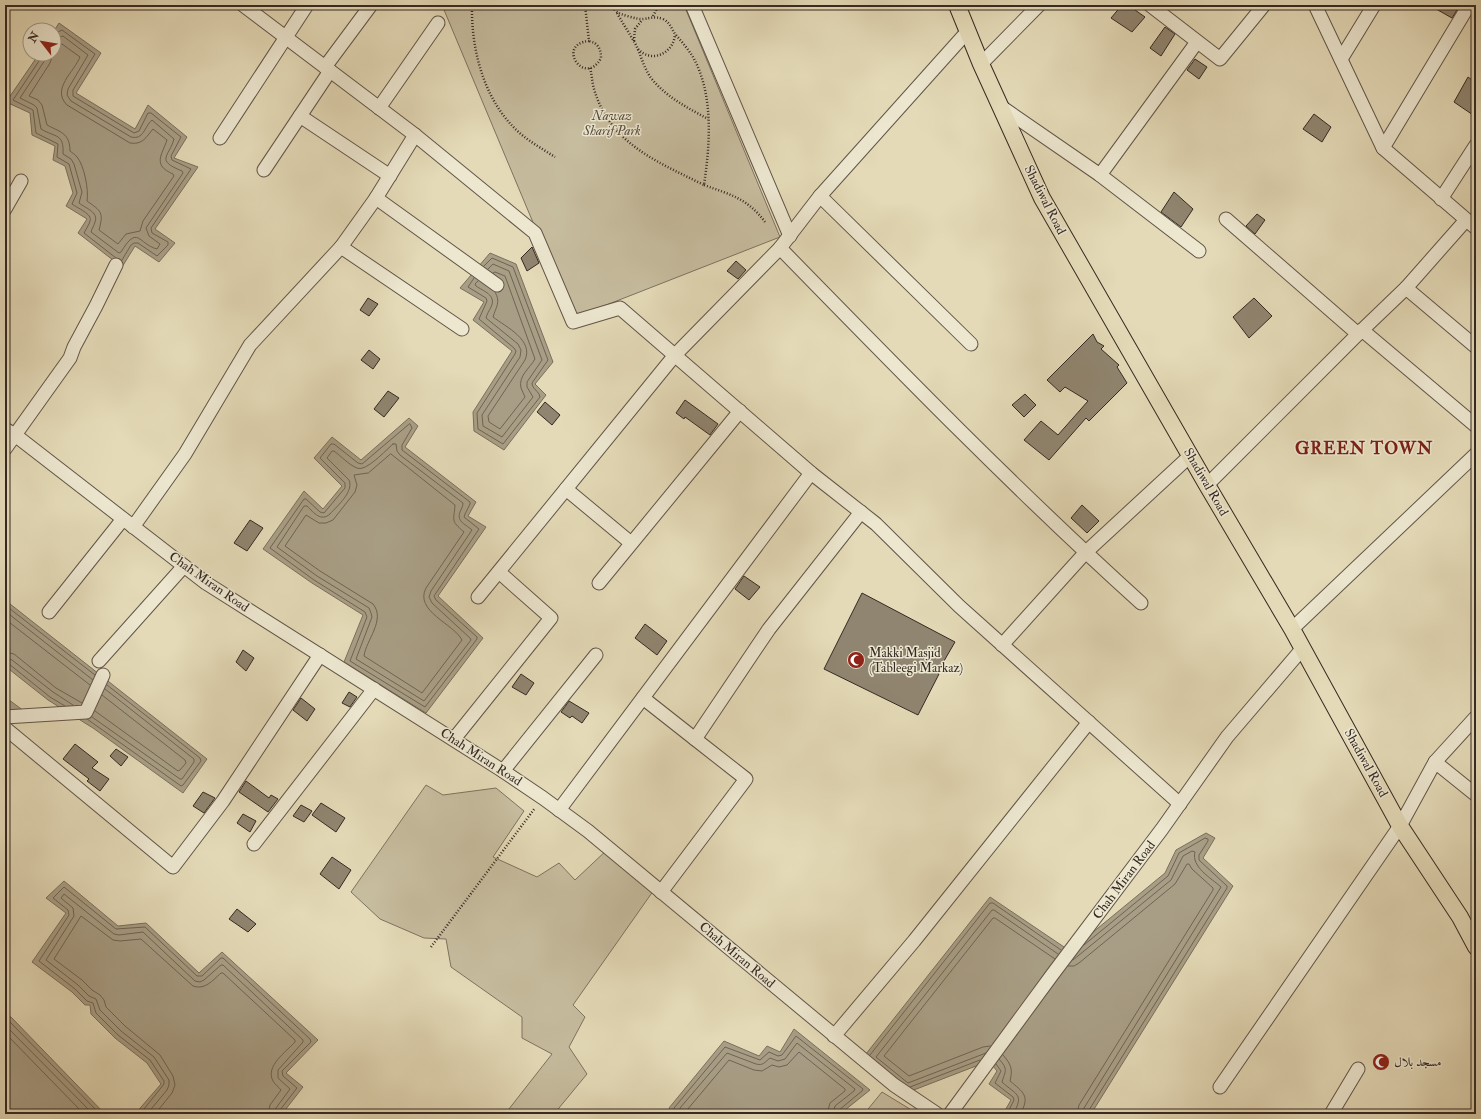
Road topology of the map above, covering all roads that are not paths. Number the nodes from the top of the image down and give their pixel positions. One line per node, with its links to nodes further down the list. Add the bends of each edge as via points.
1 (243, 5): 14 (street)
2 (307, 5): 14 (street)
3 (371, 5): 18 (street)
4 (692, 5): 36 (street)
5 (957, 5): 13 (main road, Shadiwal Road)
6 (1039, 5): 17 (street)
7 (1150, 5): 15 (street)
8 (1264, 5): 15 (street, via 1220,59)
9 (1315, 5): 16 (street)
10 (1374, 5): 16 (street)
11 (1469, 5): 25 (street)
12 (438, 23): 20 (street)
13 (967, 32): 17 (main road, Shadiwal Road); 30 (street)
14 (286, 37): 18 (street); 23 (street)
15 (1197, 42): 27 (street)
16 (1341, 59): 25 (street)
17 (981, 64): 19 (main road, Shadiwal Road)
18 (328, 69): 20 (street); 21 (street)
19 (1000, 106): 27 (street); 53 (main road, Shadiwal Road, via 1042,198)
20 (379, 108): 22 (street)
21 (300, 116): 26 (street); 28 (street)
22 (415, 135): 28 (street); 47 (street, via 535,233 573,322 620,308)
23 (220, 138)
24 (1476, 145): 32 (street)
25 (1383, 148): 32 (street)
26 (264, 170)
27 (1100, 175): 39 (street)
28 (390, 176): 31 (street)
29 (21, 181): 33 (street)
30 (820, 196): 36 (street); 45 (street)
31 (376, 198): 37 (street); 41 (street)
32 (1441, 198): 35 (street)
33 (5, 209)
34 (1226, 219): 44 (street)
35 (1471, 224): 42 (street)
36 (790, 236): 38 (street)
37 (341, 247): 43 (street); 58 (street, via 250,345 185,454)
38 (780, 248): 47 (street); 60 (street, via 934,405)
39 (1199, 251)
40 (116, 265): 50 (street, via 70,358)
41 (498, 285)
42 (1406, 288): 44 (street); 46 (street)
43 (462, 329)
44 (1360, 332): 49 (street); 55 (street)
45 (971, 344)
46 (1476, 347)
47 (675, 355): 48 (street); 56 (street)
48 (740, 411): 54 (street); 59 (street)
49 (1476, 426)
50 (10, 432): 51 (street); 58 (street, Chah Miran Road)
51 (5, 449)
52 (1476, 454): 67 (street)
53 (1190, 455): 55 (main road, Shadiwal Road); 60 (street)
54 (811, 473): 57 (street); 75 (street)
55 (1207, 485): 67 (main road, Shadiwal Road)
56 (566, 489): 59 (street); 62 (street)
57 (861, 512): 68 (street); 81 (street, via 769,629)
58 (128, 523): 61 (street, Chah Miran Road); 66 (street)
59 (631, 543): 63 (street)
60 (1086, 553): 65 (street); 68 (street)
61 (184, 566): 71 (street, Chah Miran Road, via 206,583); 72 (street)
62 (499, 572): 64 (street); 80 (street, via 551,618)
63 (599, 583)
64 (478, 597)
65 (1141, 603)
66 (49, 612)
67 (1292, 629): 69 (main road, Shadiwal Road)
68 (1002, 645): 78 (street)
69 (1302, 648): 85 (street, Chah Miran Road, via 1227,737); 87 (main road, Shadiwal Road)
70 (596, 655): 83 (street)
71 (320, 656): 74 (street, Chah Miran Road); 79 (street, via 223,801 173,867)
72 (99, 661)
73 (103, 675): 76 (street, via 86,712)
74 (374, 689): 80 (street, Chah Miran Road); 88 (street)
75 (643, 698): 81 (street); 86 (street)
76 (5, 717)
77 (1476, 718): 82 (street)
78 (1089, 722): 85 (street); 91 (street, via 914,941)
79 (5, 728)
80 (454, 739): 83 (street, Chah Miran Road)
81 (695, 739): 89 (street, via 746,780)
82 (1435, 762): 84 (street); 87 (street)
83 (503, 771): 86 (street, Chah Miran Road)
84 (1476, 795)
85 (1180, 804): 95 (street, Chah Miran Road)
86 (559, 810): 89 (street, Chah Miran Road)
87 (1400, 826): 90 (main road, Shadiwal Road, via 1460,917); 93 (street)
88 (254, 844)
89 (661, 892): 91 (street, Chah Miran Road)
90 (1476, 947)
91 (834, 1036): 94 (street, Chah Miran Road, via 894,1085)
92 (1358, 1069): 96 (street)
93 (1220, 1087)
94 (937, 1114)
95 (950, 1114)
96 (1331, 1114)

